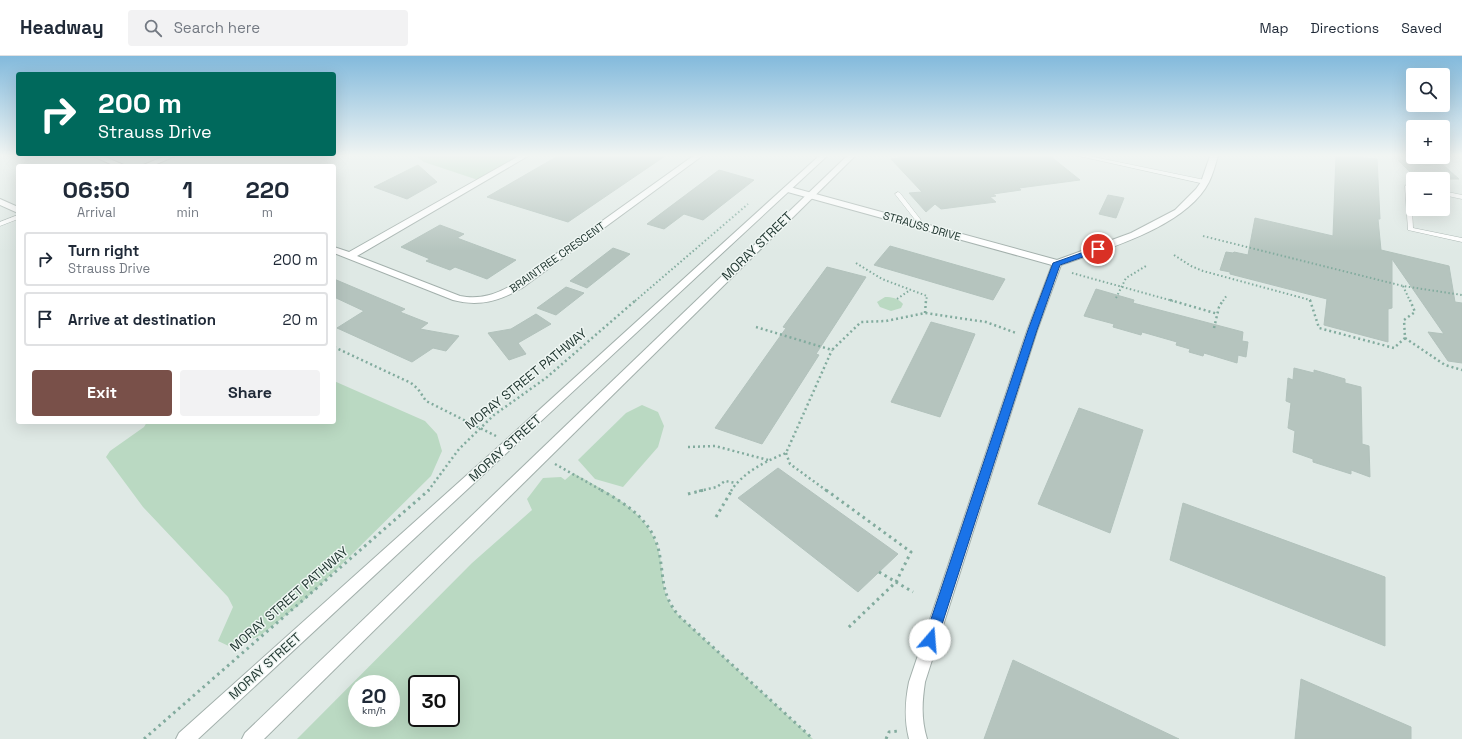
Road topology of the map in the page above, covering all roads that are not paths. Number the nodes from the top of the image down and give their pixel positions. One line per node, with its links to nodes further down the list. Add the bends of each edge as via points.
1 (468, 188): 18 (street)
2 (654, 188): 18 (street, BRAINTREE CRESCENT, via 518,286 494,298 475,302 457,298)
3 (817, 188): 8 (street, MORAY STREET)
4 (1201, 188): 19 (street, via 1178,212 1134,235)
5 (787, 189): 8 (street, STRAUSS DRIVE); 20 (street, MORAY STREET)
6 (898, 194): 15 (lane)
7 (1450, 194): 9 (lane)
8 (810, 195): 15 (street, STRAUSS DRIVE); 21 (street, MORAY STREET)
9 (1462, 197)
10 (0, 202): 11 (street)
11 (16, 209)
12 (1409, 216): 16 (lane, via 1410,229)
13 (16, 218): 14 (lane)
14 (0, 224)
15 (922, 226): 19 (street, STRAUSS DRIVE)
16 (1462, 240)
17 (336, 251): 18 (street, BRAINTREE CRESCENT)
18 (349, 256)
19 (1057, 263): 22 (street, via 917,682 912,705)
20 (185, 739)
21 (251, 739)
22 (918, 739)

